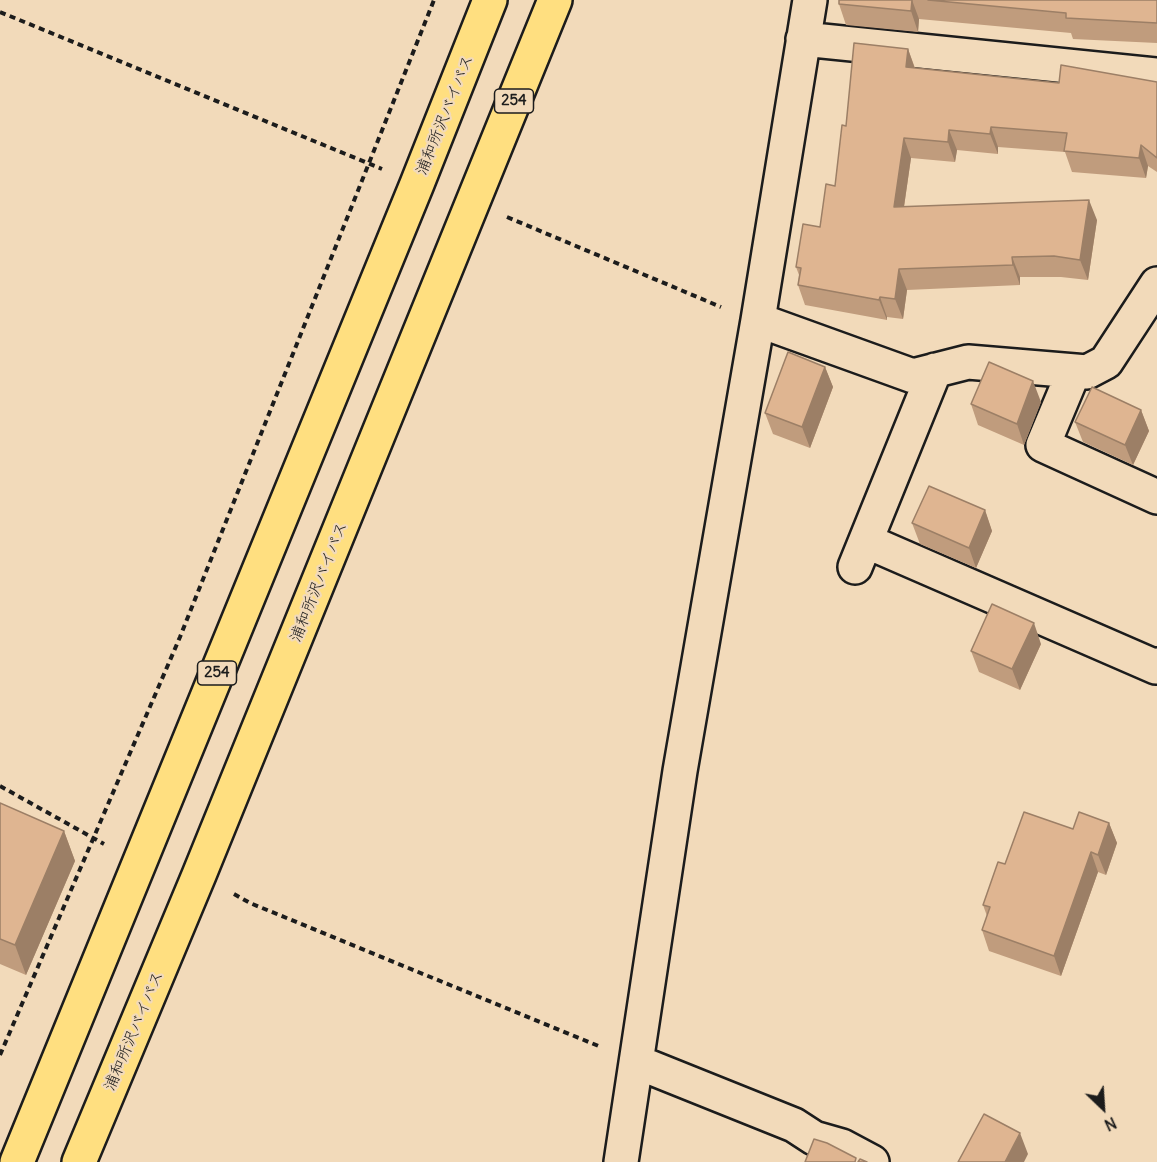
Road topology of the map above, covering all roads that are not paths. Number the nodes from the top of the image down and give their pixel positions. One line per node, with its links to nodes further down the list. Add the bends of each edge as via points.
1 (490, 0): 14 (highway, 浦和所沢バイパス / 254)
2 (555, 0): 15 (highway, 浦和所沢バイパス / 254)
3 (810, 0): 4 (street)
4 (803, 39): 5 (street); 7 (street)
5 (1157, 75)
6 (1157, 284): 9 (street, via 1106,362 1087,372)
7 (758, 320): 8 (street, via 913,376); 12 (street, via 680,771)
8 (935, 370): 9 (street, via 968,362); 11 (street, via 861,554)
9 (1074, 371): 10 (street, via 1043,445)
10 (1157, 497)
11 (1157, 665)
12 (637, 1062): 13 (street, via 794,1125); 16 (street)
13 (810, 1150): 17 (street, via 842,1146)
14 (17, 1162)
15 (79, 1162)
16 (621, 1162)
17 (873, 1162)

